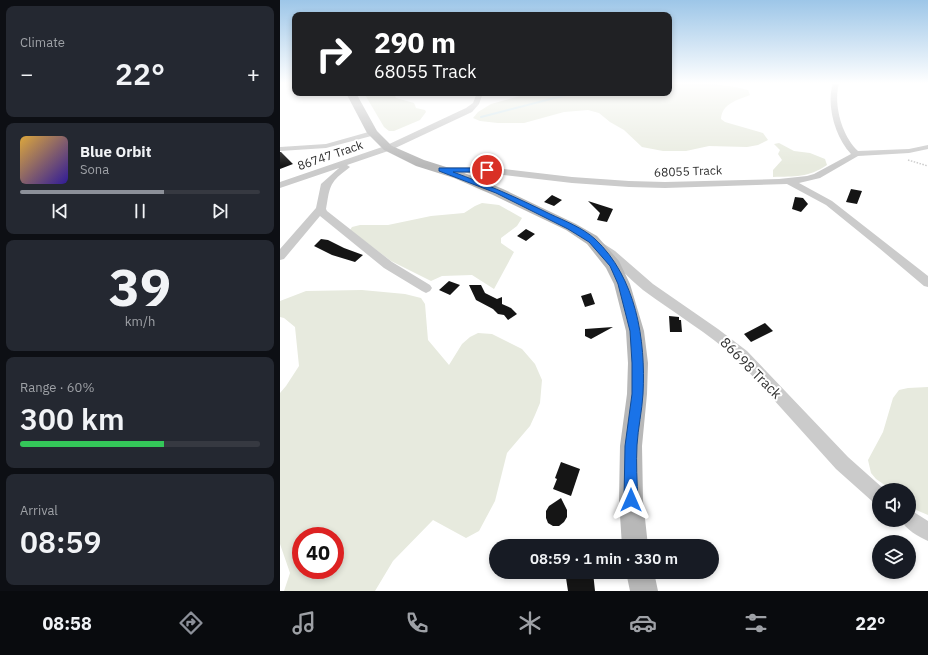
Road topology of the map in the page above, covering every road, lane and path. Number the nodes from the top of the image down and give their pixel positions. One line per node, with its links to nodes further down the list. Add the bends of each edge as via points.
1 (360, 111): 4 (street)
2 (469, 111): 6 (street, 86747 Track)
3 (836, 111): 8 (street, via 838,125 848,146)
4 (372, 133): 6 (street); 7 (street, via 326,146)
5 (928, 147): 8 (street, 68055 Track, via 903,152)
6 (388, 148): 9 (street, 86747 Track); 10 (street)
7 (280, 149)
8 (856, 154): 11 (street, 68055 Track, via 817,176)
9 (358, 159): 12 (street, 86747 Track); 13 (street, via 338,172 326,184)
10 (442, 170): 11 (street, 68055 Track, via 487,170 629,184); 14 (street, via 498,192 571,227)
11 (789, 181): 16 (street, via 829,203)
12 (280, 185)
13 (321, 209): 15 (street); 17 (street, via 330,221 385,264 406,279)
14 (592, 240): 18 (street, 86698 Track, via 614,255 666,300 742,355 823,444); 21 (street, via 620,277 635,331 637,394 631,446)
15 (280, 256)
16 (928, 283)
17 (426, 288)
18 (872, 490)
19 (916, 523): 20 (street)
20 (928, 532)
21 (634, 539)
22 (641, 579): 23 (street)
23 (644, 591)

